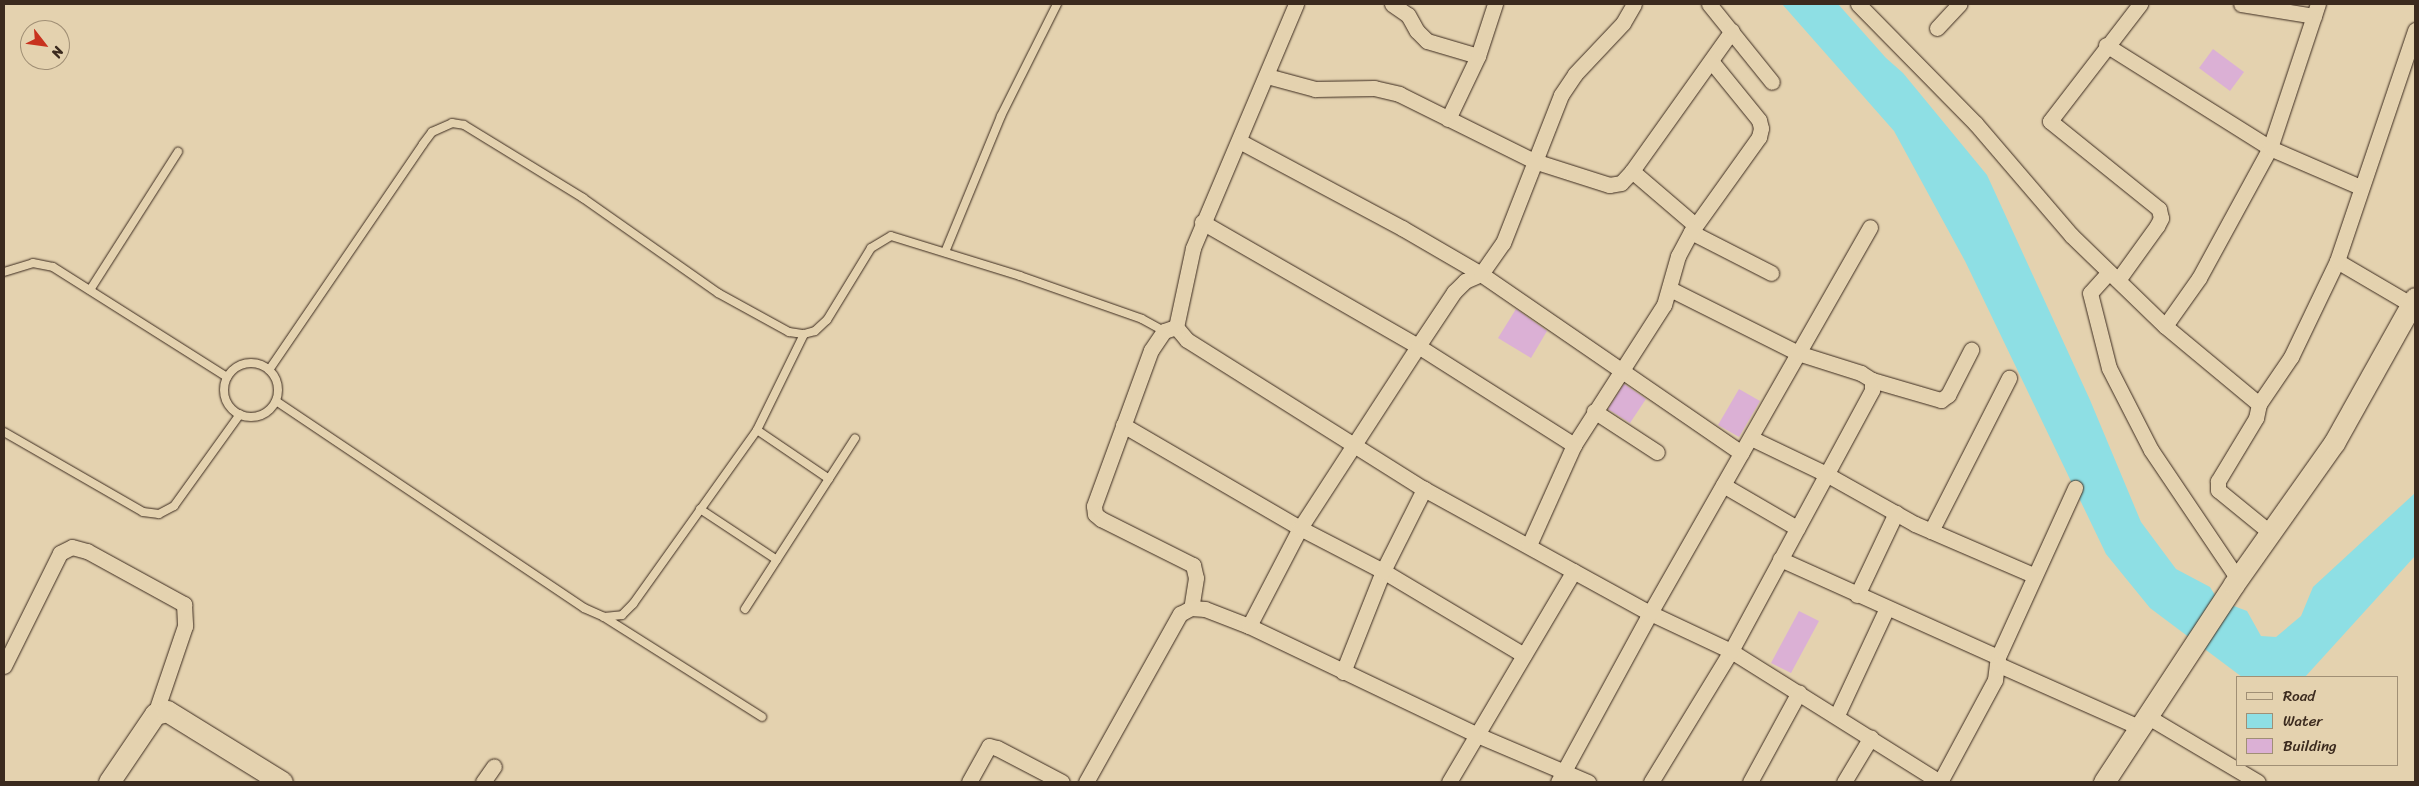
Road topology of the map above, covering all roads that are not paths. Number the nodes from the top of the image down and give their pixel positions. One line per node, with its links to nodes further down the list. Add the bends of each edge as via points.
1 (1057, 4): 30 (lane, via 1001,116)
2 (1296, 4): 18 (street)
3 (1392, 4): 16 (street, via 1408,15 1427,41)
4 (1495, 4): 16 (street)
5 (1634, 4): 24 (street, via 1623,23 1575,74 1561,95)
6 (1709, 4): 14 (street)
7 (1858, 4): 35 (street, via 1976,124 2070,235)
8 (1959, 4): 12 (street)
9 (2140, 4): 15 (street)
10 (2241, 4): 11 (street)
11 (2316, 10): 22 (street)
12 (1937, 28)
13 (2415, 30): 26 (street)
14 (1732, 31): 17 (street); 19 (street)
15 (2106, 46): 22 (street); 35 (street, via 2050,121 2159,209 2161,218 2157,226)
16 (1478, 56): 20 (street)
17 (1710, 61): 25 (street); 29 (street, via 1759,120 1761,128 1759,137)
18 (1267, 76): 20 (street, via 1315,89 1374,88 1399,94); 21 (street)
19 (1772, 82)
20 (1448, 119): 24 (street)
21 (1239, 141): 27 (street); 34 (street)
22 (2270, 148): 26 (street); 39 (street, via 2199,278)
23 (178, 152): 37 (lane)
24 (1534, 161): 25 (street, via 1609,184 1621,183); 34 (street, via 1508,232)
25 (1632, 172): 29 (street)
26 (2360, 187): 31 (street)
27 (1202, 222): 40 (street); 42 (street)
28 (1870, 227): 44 (street)
29 (1693, 229): 33 (street); 36 (street, via 1678,256)
30 (945, 252): 40 (lane); 41 (lane, via 898,238 878,241 827,320 815,331)
31 (2337, 261): 38 (street); 51 (street, via 2291,357)
32 (4, 272): 37 (lane, via 33,263 53,267)
33 (1771, 273)
34 (1481, 274): 42 (street, via 1465,281 1454,292); 46 (street)
35 (2113, 276): 39 (street); 80 (street, via 2090,293 2109,368 2151,450)
36 (1670, 289): 44 (street); 46 (street, via 1664,305)
37 (90, 290): 47 (lane)
38 (2414, 301): 73 (street, via 2334,443)
39 (2165, 326): 51 (street)
40 (1170, 329): 54 (street, via 1151,350); 59 (street, via 1204,354)
41 (804, 334): 45 (lane, via 789,332 718,293 583,198 464,125 452,122 432,132 423,144); 55 (lane)
42 (1418, 346): 59 (street); 60 (street)
43 (1971, 350): 49 (street, via 1948,395 1941,400)
44 (1798, 353): 49 (street, via 1861,373); 58 (street)
45 (269, 370): 47 (lane, via 247,363); 50 (lane, via 277,384)
46 (1623, 370): 52 (street); 62 (street)
47 (227, 377): 53 (lane, via 224,394 227,403)
48 (2009, 378): 72 (street)
49 (1872, 380): 63 (street, via 1872,390)
50 (276, 400): 53 (lane, via 265,413 257,416); 86 (lane, via 584,608)
51 (2259, 404): 73 (street, via 2256,418 2218,481 2218,490)
52 (1594, 411): 60 (street); 61 (street)
53 (240, 414): 56 (lane, via 174,506 159,514 143,512)
54 (1123, 425): 70 (street); 82 (street, via 1094,506 1095,514 1193,565 1196,578)
55 (757, 430): 64 (lane); 68 (lane)
56 (4, 432)
57 (855, 438): 64 (lane)
58 (1751, 438): 62 (street); 63 (street)
59 (1355, 443): 67 (street); 70 (street)
60 (1574, 444): 74 (street)
61 (1657, 452)
62 (1741, 453): 65 (street)
63 (1826, 474): 69 (street); 71 (street)
64 (829, 479): 76 (lane)
65 (1723, 485): 71 (street); 85 (street)
66 (2076, 488): 79 (street)
67 (1424, 489): 74 (street); 78 (street)
68 (700, 509): 76 (lane); 86 (lane, via 633,604 622,615)
69 (1896, 513): 72 (street); 81 (street)
70 (1300, 528): 78 (street); 87 (street)
71 (1797, 528): 75 (street)
72 (1931, 531): 79 (street)
73 (2272, 534): 80 (street)
74 (1529, 544): 77 (street)
75 (1780, 559): 81 (street); 88 (street)
76 (777, 560): 84 (lane)
77 (1574, 570): 85 (street); 89 (street)
78 (1383, 571): 89 (street); 92 (street)
79 (2033, 575): 90 (street)
80 (2236, 581): 97 (street)
81 (1857, 595): 83 (street)
82 (1191, 608): 87 (street, via 1205,609); 107 (street, via 1180,614)
83 (1887, 608): 90 (street); 95 (street)
84 (745, 609)
85 (1650, 613): 88 (street); 101 (street)
86 (604, 617): 96 (lane)
87 (1249, 626): 92 (street)
88 (1731, 651): 93 (street); 110 (street)
89 (1524, 655): 98 (street)
90 (1998, 661): 97 (street, via 2087,704); 99 (street, via 1995,680 1940,782)
91 (4, 666): 94 (street, via 60,553 65,548 80,549 184,604 185,626)
92 (1343, 672): 98 (street)
93 (1799, 692): 95 (street); 111 (street)
94 (156, 714): 102 (street); 103 (street, via 166,710 181,716)
95 (1837, 715): 99 (street)
96 (762, 717)
97 (2142, 721): 113 (street); 114 (street)
98 (1475, 734): 101 (street); 108 (street)
99 (1871, 737): 112 (street)
100 (494, 766): 104 (street)
101 (1561, 777): 109 (street)
102 (110, 782)
103 (282, 782)
104 (483, 782)
105 (969, 782): 106 (street, via 989,746)
106 (1062, 782)
107 (1086, 782)
108 (1450, 782)
109 (1588, 782)
110 (1651, 782)
111 (1750, 782)
112 (1844, 782)
113 (2104, 782)
114 (2258, 782)

